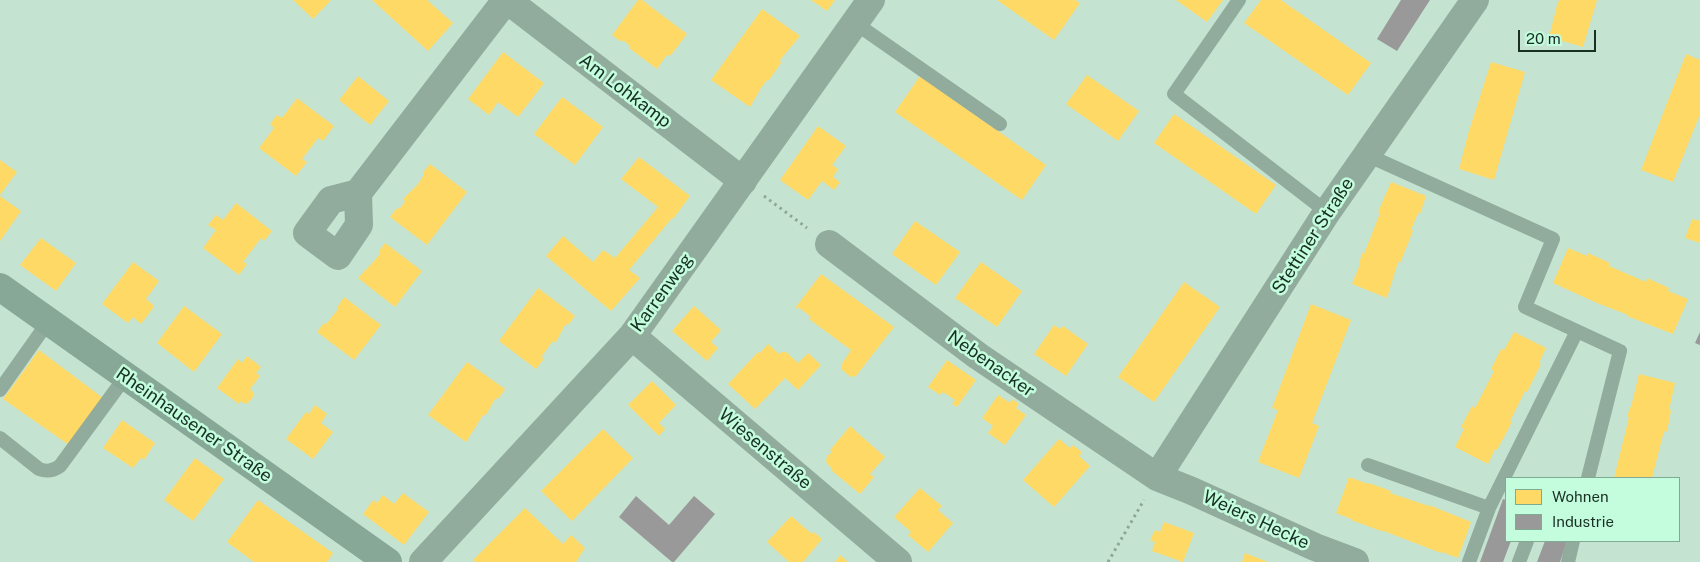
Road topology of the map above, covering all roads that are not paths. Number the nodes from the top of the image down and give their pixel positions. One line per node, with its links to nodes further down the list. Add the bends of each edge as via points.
1 (506, 0): 8 (street, Am Lohkamp); 9 (street, Am Lohkamp)
2 (871, 0): 5 (street, Karrenweg)
3 (1239, 0): 10 (lane, via 1174,94)
4 (1475, 0): 7 (street, Stettiner Straße)
5 (855, 23): 6 (lane); 8 (street, Karrenweg)
6 (1000, 124)
7 (1367, 155): 10 (street, Stettiner Straße); 14 (lane, via 1553,238 1525,307)
8 (743, 181): 15 (street, Karrenweg)
9 (358, 193)
10 (1327, 212): 20 (street, Stettiner Straße)
11 (829, 244): 20 (street, Nebenacker, via 978,356)
12 (0, 287): 13 (street, Rheinhausener Straße)
13 (48, 322): 16 (street, Rheinhausener Straße); 17 (lane)
14 (1577, 331): 21 (lane, via 1620,351); 22 (lane)
15 (632, 336): 26 (street, Karrenweg); 27 (street, Wiesenstraße)
16 (126, 376): 18 (lane, via 56,470 44,471); 25 (street, Rheinhausener Straße)
17 (0, 390)
18 (0, 438)
19 (1368, 465): 22 (lane)
20 (1157, 477): 28 (street, Weiers Hecke)
21 (1588, 477)
22 (1489, 508): 29 (lane)
23 (1527, 542): 30 (lane)
24 (1573, 542): 31 (lane)
25 (388, 562)
26 (423, 562)
27 (898, 562)
28 (1355, 562)
29 (1469, 562)
30 (1519, 562)
31 (1568, 562)

